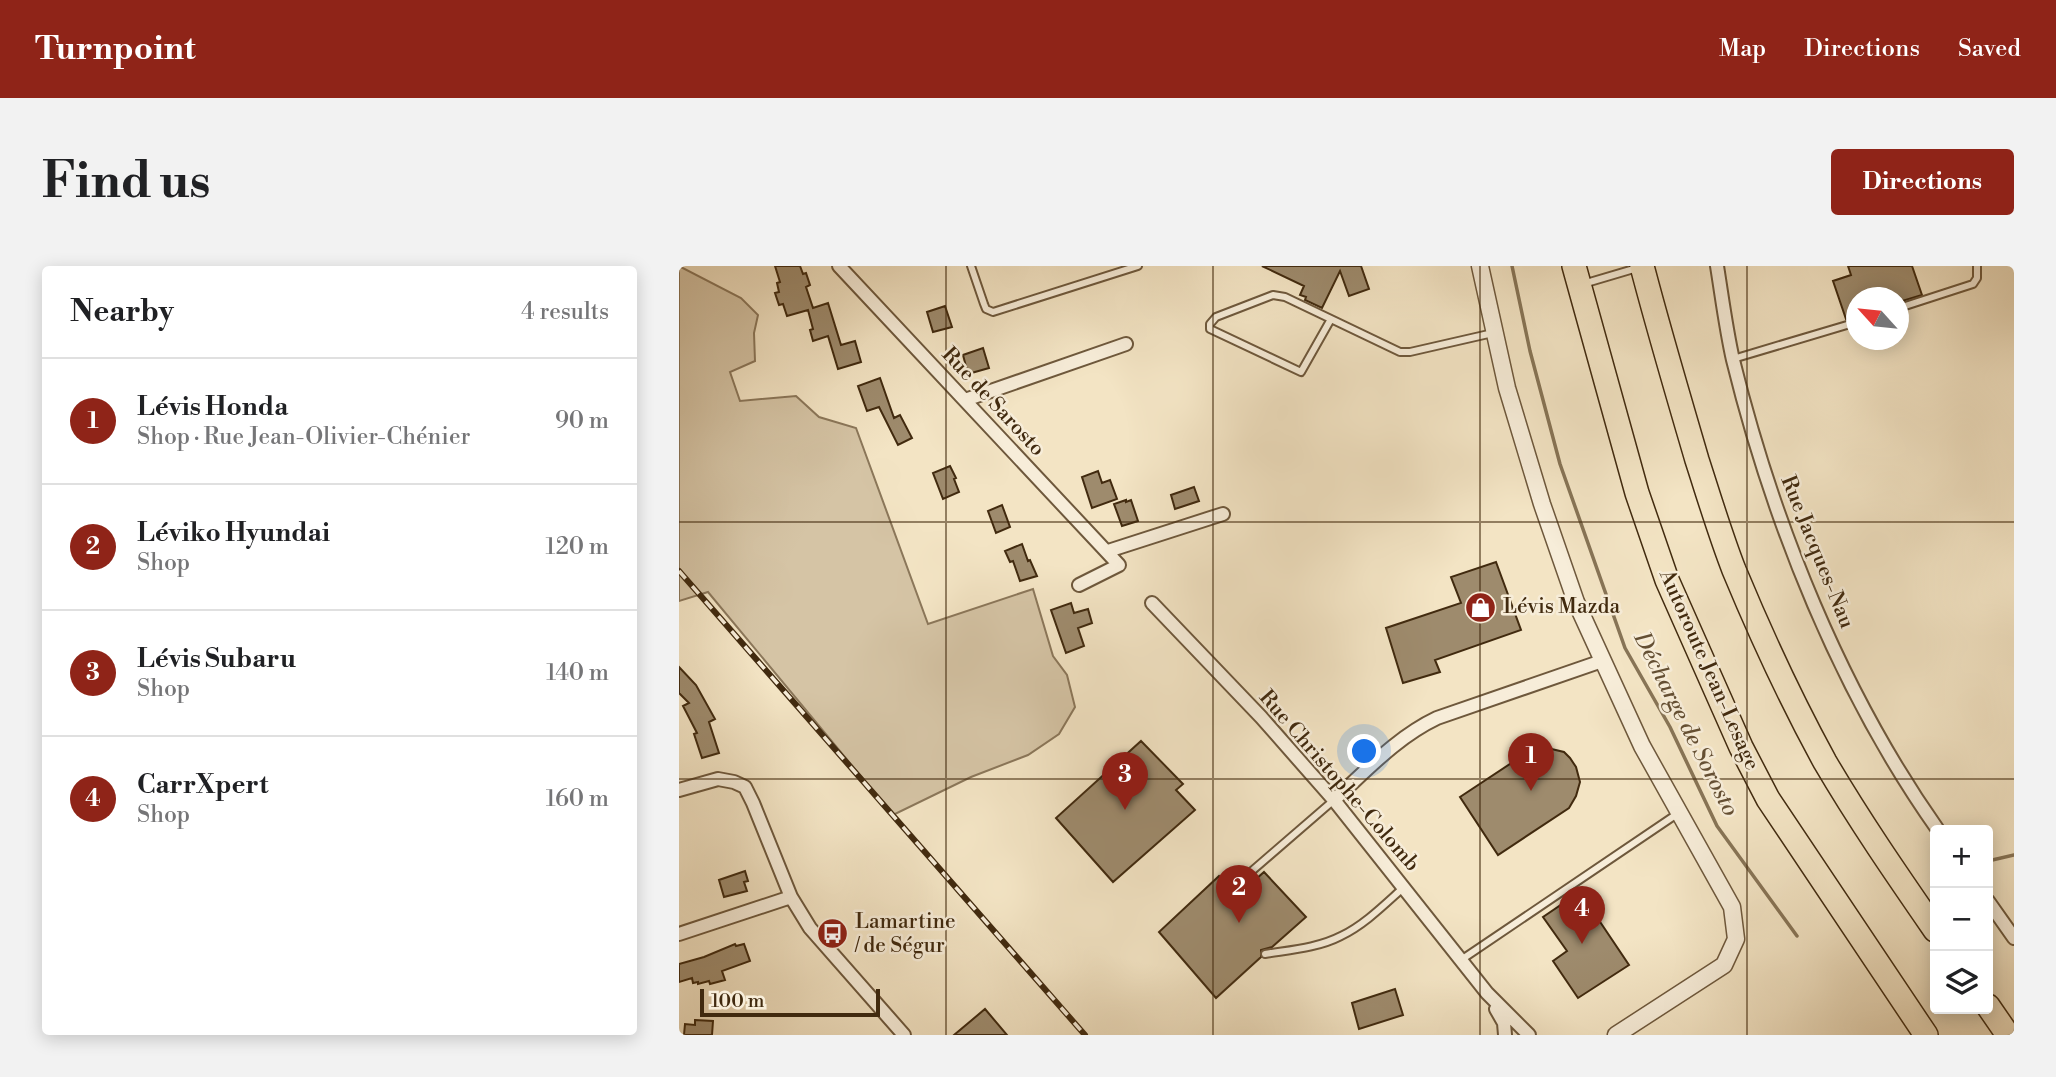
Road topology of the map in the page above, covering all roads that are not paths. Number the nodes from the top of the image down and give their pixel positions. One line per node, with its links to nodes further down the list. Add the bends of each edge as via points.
1 (839, 266): 17 (street, Rue de Sarosto)
2 (971, 266): 3 (lane, via 986,309 993,312)
3 (1138, 266)
4 (1480, 266): 14 (street)
5 (1561, 266): 19 (highway, via 1616,445)
6 (1642, 266): 10 (lane); 18 (highway)
7 (1657, 266): 18 (highway)
8 (1717, 266): 16 (street, Rue Jacques-Nau)
9 (1977, 266): 11 (lane, via 1973,284)
10 (1577, 275): 19 (highway, Autoroute Jean-Lesage)
11 (1909, 305)
12 (1331, 319): 12 (lane, via 1273,295 1216,317 1210,329 1301,372); 14 (lane, via 1400,352)
13 (1846, 325): 16 (lane)
14 (1495, 333): 24 (street, via 1542,504)
15 (1126, 344): 17 (street)
16 (1733, 359): 29 (street, Rue Jacques-Nau, via 1782,523 1828,634 1882,742)
17 (965, 400): 21 (street, Rue de Sarosto)
18 (1686, 422): 34 (highway, via 1733,568 1793,700 1851,804)
19 (1637, 493): 45 (highway, Autoroute Jean-Lesage, via 1667,580 1768,799)
20 (1223, 514): 21 (street)
21 (1108, 551): 22 (street, Rue de Sarosto, via 1119,565)
22 (1079, 585)
23 (1152, 603): 27 (street, Rue Christophe-Colomb)
24 (1602, 661): 27 (street, via 1418,727); 28 (street)
25 (679, 776): 26 (street)
26 (681, 790): 32 (street, via 718,779 745,787)
27 (1334, 800): 30 (street, Rue Christophe-Colomb); 31 (lane)
28 (1679, 813): 38 (lane); 44 (street, via 1733,907 1736,939 1724,965)
29 (1935, 825)
30 (1404, 887): 37 (lane, via 1339,937); 38 (street, Rue Christophe-Colomb)
31 (1231, 889)
32 (791, 897): 35 (street); 41 (street, via 810,928)
33 (1993, 908): 36 (street)
34 (1930, 922)
35 (679, 934)
36 (2014, 938)
37 (1265, 954)
38 (1461, 960): 39 (street, Rue Christophe-Colomb)
39 (1487, 993): 42 (street, Rue Christophe-Colomb, via 1504,1023); 43 (street, Rue Christophe-Colomb)
40 (1993, 1013): 46 (highway)
41 (904, 1035)
42 (1505, 1035)
43 (1528, 1035)
44 (1616, 1035)
45 (1926, 1035)
46 (2008, 1035)

